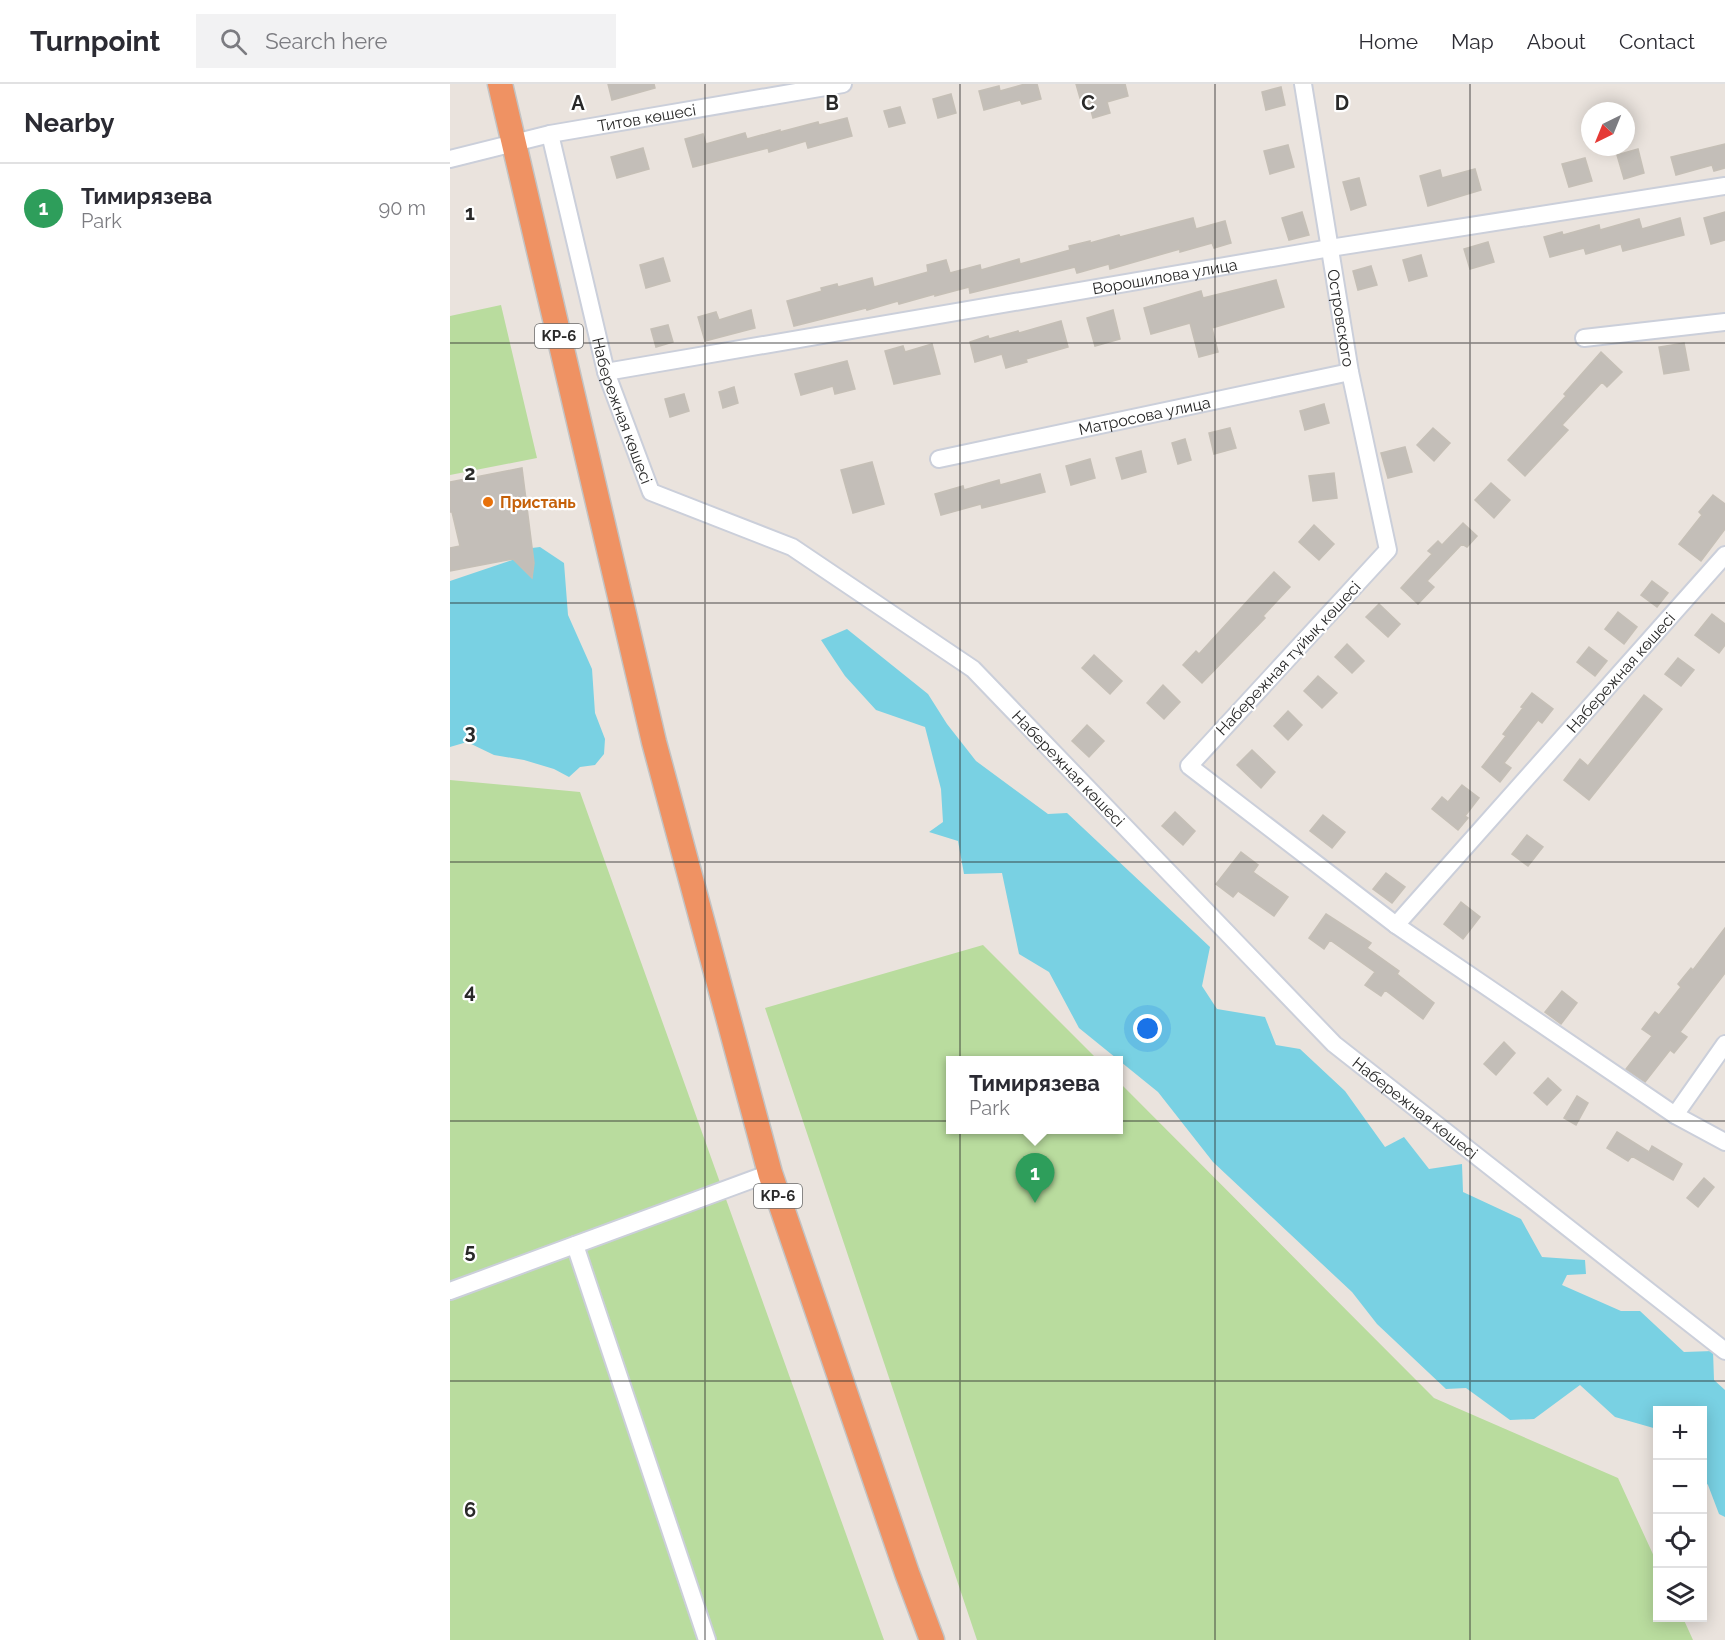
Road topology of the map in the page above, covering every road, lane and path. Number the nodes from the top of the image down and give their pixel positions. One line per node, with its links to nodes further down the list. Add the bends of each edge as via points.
1 (500, 84): 5 (highway, KP-6)
2 (843, 84): 4 (street, Титов көшесі)
3 (1303, 84): 8 (street, Островского)
4 (550, 134): 5 (street, Титов көшесі); 11 (street, Набережная көшесі)
5 (514, 143): 6 (street, Титов көшесі); 20 (highway, KP-6, via 654,742)
6 (450, 159)
7 (1725, 186): 8 (street, Ворошилова улица)
8 (1330, 248): 11 (street, Ворошилова улица); 12 (street, Островского)
9 (1725, 322): 10 (street)
10 (1584, 338)
11 (606, 372): 23 (street, Набережная көшесі, via 651,492 792,547 973,669 1334,1044)
12 (1350, 372): 13 (street, Матросова улица); 14 (street, Островского)
13 (939, 459)
14 (1388, 550): 16 (street, Набережная тұйық көшесі, via 1189,766)
15 (1725, 555): 16 (street, Набережная көшесі)
16 (1396, 925): 18 (street)
17 (1725, 1044): 18 (street)
18 (1675, 1115): 19 (street)
19 (1725, 1142)
20 (770, 1173): 21 (street); 25 (highway, KP-6)
21 (575, 1245): 22 (street); 24 (street)
22 (450, 1291)
23 (1725, 1351)
24 (708, 1640)
25 (932, 1640)

